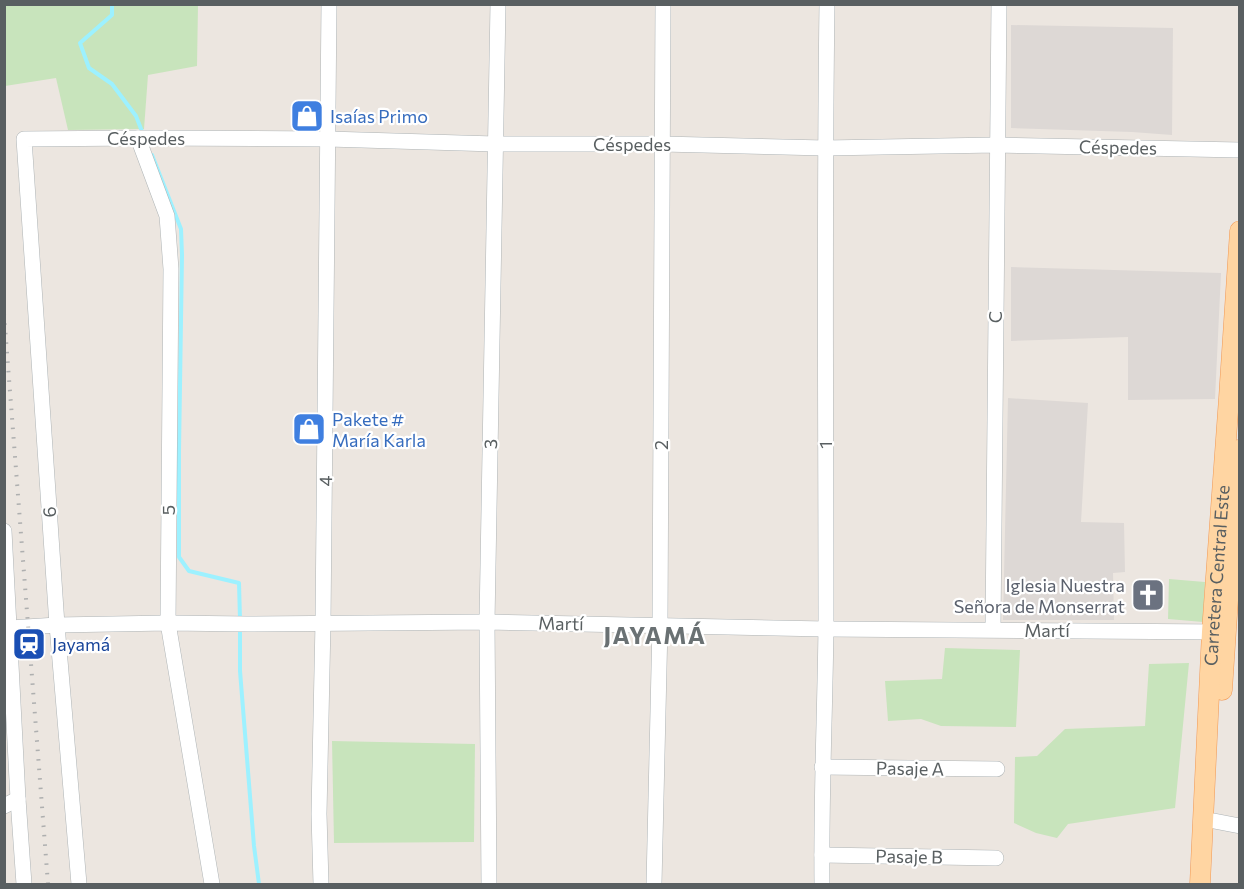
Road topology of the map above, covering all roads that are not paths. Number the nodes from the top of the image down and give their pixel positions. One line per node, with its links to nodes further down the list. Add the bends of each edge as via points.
1 (330, 4): 8 (street, 4)
2 (498, 4): 9 (street, 3)
3 (663, 4): 10 (street, 2)
4 (828, 4): 12 (street, 1)
5 (999, 4): 11 (street, C)
6 (143, 138): 7 (street, Céspedes); 8 (street, Céspedes); 22 (street, 5, via 167,216 171,270)
7 (24, 139): 23 (street, 6)
8 (328, 139): 9 (street, Céspedes); 20 (street, 4)
9 (495, 144): 10 (street, Céspedes); 21 (street, 3)
10 (662, 144): 12 (street, Céspedes); 24 (street, 2)
11 (996, 145): 12 (street, Céspedes); 13 (street, Céspedes); 26 (street, C)
12 (825, 148): 25 (street, 1)
13 (1239, 150)
14 (1239, 231): 15 (main road, Carretera Central Este)
15 (1237, 322): 16 (main road, Carretera Central Este)
16 (1236, 345): 18 (main road, Carretera Central Este)
17 (1239, 435): 18 (main road, Carretera Central Este)
18 (1232, 509): 28 (main road, Carretera Central Este)
19 (4, 531): 27 (street)
20 (323, 622): 21 (street, Martí); 22 (street, Martí); 39 (street, 4)
21 (487, 622): 24 (street, Martí); 40 (street, 3)
22 (168, 623): 23 (street, Martí); 38 (street, 5)
23 (57, 625): 27 (street, Martí); 37 (street, 6)
24 (660, 625): 25 (street, Martí); 41 (street, 2)
25 (826, 628): 26 (street, Martí); 29 (street, 1)
26 (993, 629): 28 (street, Martí)
27 (7, 630): 31 (street)
28 (1219, 632): 32 (main road, Carretera Central Este); 43 (main road, Carretera Central Este)
29 (822, 767): 30 (street, Pasaje A); 34 (street, 1)
30 (997, 769)
31 (11, 802): 36 (street)
32 (1214, 820): 33 (street); 44 (main road, Carretera Central Este)
33 (1239, 826)
34 (822, 855): 35 (street, Pasaje B); 42 (street, 1)
35 (996, 858)
36 (24, 885)
37 (79, 885)
38 (212, 885)
39 (321, 885)
40 (489, 885)
41 (654, 885)
42 (822, 885)
43 (1200, 885)
44 (1213, 885)

